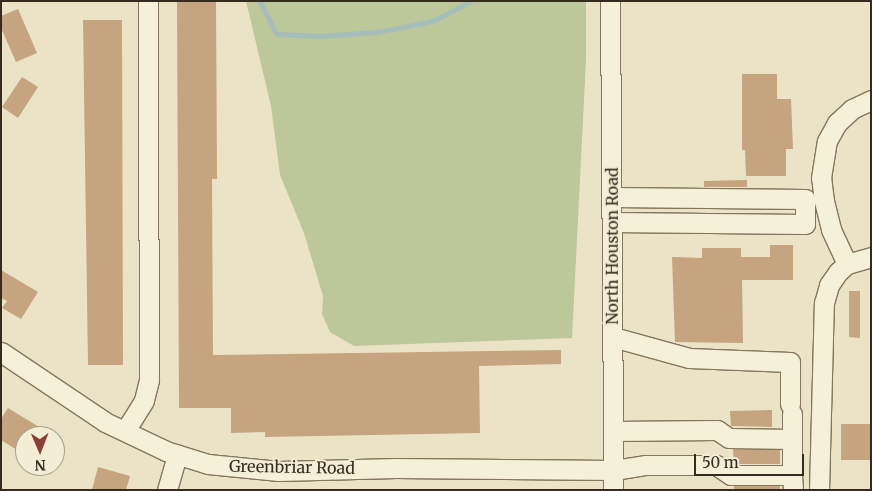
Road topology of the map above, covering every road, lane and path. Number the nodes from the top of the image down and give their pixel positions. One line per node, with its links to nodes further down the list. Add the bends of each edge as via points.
1 (148, 1): 10 (street, via 149,380 144,400)
2 (610, 1): 4 (street, North Houston Road)
3 (871, 100): 7 (street, via 852,109 837,123 828,141 822,178 831,229)
4 (612, 196): 5 (street, North Houston Road); 5 (street, via 805,199 805,224)
5 (612, 222): 8 (street, North Houston Road)
6 (871, 257): 7 (street)
7 (847, 264): 18 (street, via 829,285 824,303)
8 (613, 337): 11 (street, North Houston Road); 12 (street, via 689,358 790,362)
9 (1, 352): 10 (street, Greenbriar Road, via 105,422)
10 (125, 431): 13 (street, Greenbriar Road)
11 (613, 431): 12 (street, via 717,430 729,438); 14 (street, North Houston Road)
12 (792, 439): 15 (street)
13 (177, 454): 14 (street, Greenbriar Road, via 208,464 279,470); 16 (street)
14 (614, 470): 15 (street, Greenbriar Road, via 645,465 716,465 731,475); 17 (street, North Houston Road)
15 (792, 482)
16 (167, 490)
17 (613, 490)
18 (819, 490)

